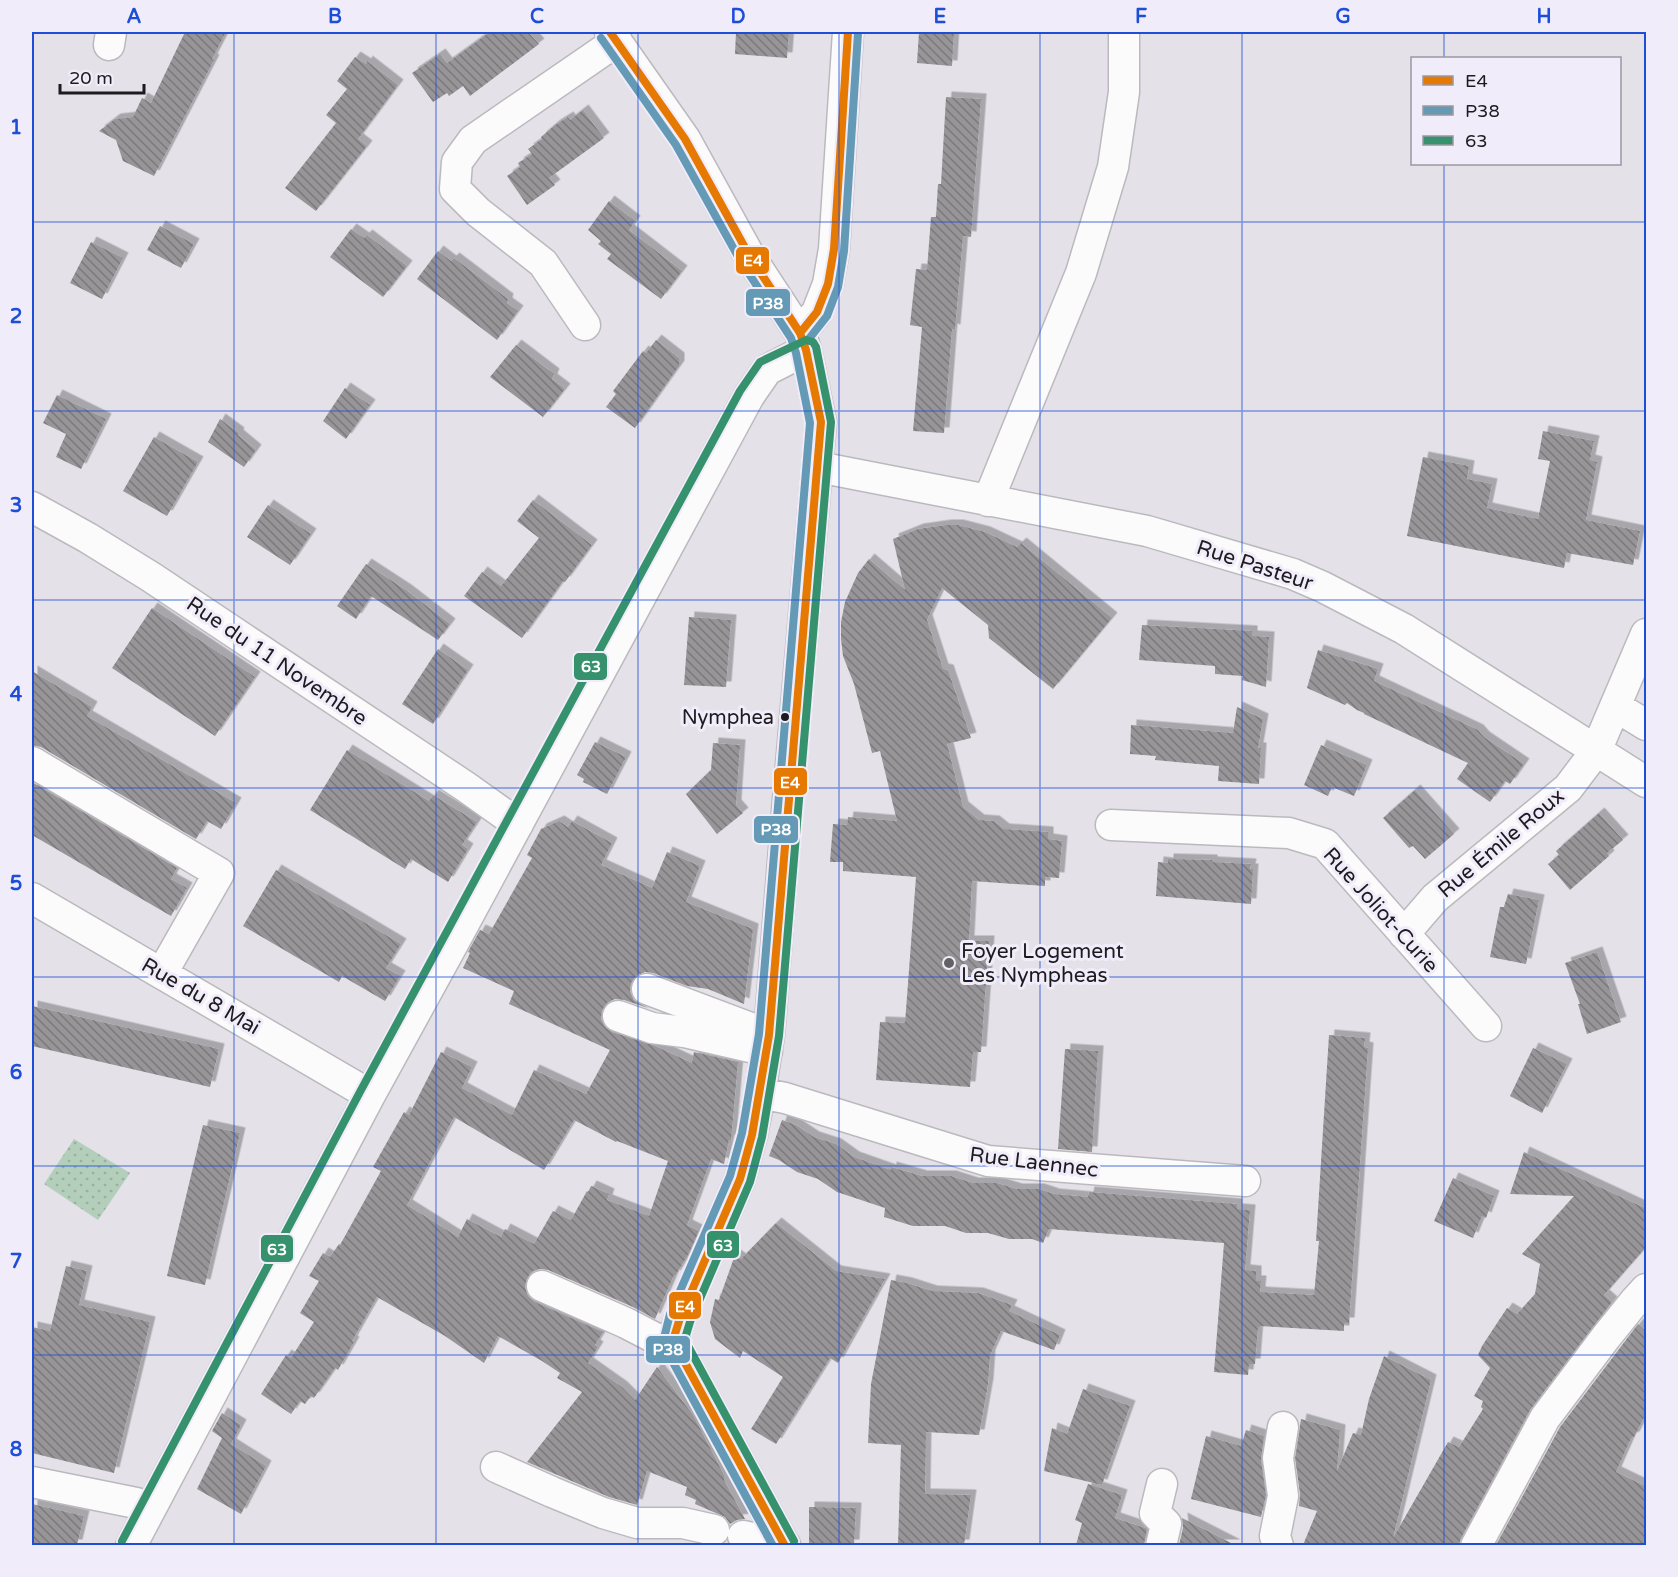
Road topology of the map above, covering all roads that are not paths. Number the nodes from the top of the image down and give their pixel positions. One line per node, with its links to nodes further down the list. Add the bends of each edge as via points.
1 (848, 32): 5 (street, via 834,249 825,293)
2 (1124, 32): 7 (street, via 1124,92 1113,167 1081,273)
3 (613, 36): 4 (street, via 473,140 458,162 455,189 543,263); 5 (street, via 685,139 749,255)
4 (585, 324)
5 (803, 341): 6 (street, via 821,422); 15 (street, via 766,370 748,396)
6 (818, 467): 7 (street, Rue Pasteur); 23 (street)
7 (988, 501): 12 (street, Rue Pasteur, via 1147,531 1293,574 1404,628)
8 (32, 507): 15 (street, Rue du 11 Novembre, via 151,577)
9 (1647, 634): 10 (street, Rue Émile Roux)
10 (1615, 706): 11 (street); 12 (street, Rue Émile Roux)
11 (1647, 725)
12 (1596, 751): 14 (street, Rue Pasteur); 18 (street, Rue Émile Roux, via 1568,788 1434,898)
13 (32, 762): 19 (street, via 219,873)
14 (1647, 782)
15 (518, 824): 25 (street)
16 (1111, 825): 18 (street, Rue Joliot-Curie, via 1289,834 1325,844)
17 (32, 898): 19 (street, Rue du 8 Mai)
18 (1404, 934): 22 (street, Rue Joliot-Curie)
19 (162, 973): 25 (street, Rue du 8 Mai)
20 (647, 989): 23 (street)
21 (618, 1016): 23 (street, via 652,1028)
22 (1486, 1026)
23 (768, 1043): 24 (street)
24 (760, 1093): 26 (street, Rue Laennec, via 988,1161); 29 (street, via 740,1179 680,1318 675,1334)
25 (370, 1095): 34 (street)
26 (1245, 1181)
27 (542, 1286): 29 (street)
28 (1647, 1289): 41 (street, via 1545,1418)
29 (678, 1350): 38 (street)
30 (1283, 1427): 40 (street, via 1278,1458 1283,1496 1275,1536)
31 (496, 1467): 35 (street, via 603,1513 637,1523 683,1523)
32 (32, 1482): 34 (street, via 136,1503)
33 (1162, 1484): 39 (street, via 1155,1513 1166,1524)
34 (150, 1510): 37 (street)
35 (714, 1530)
36 (743, 1536): 38 (street)
37 (131, 1545)
38 (785, 1545)
39 (1161, 1545)
40 (1278, 1545)
41 (1476, 1545)

